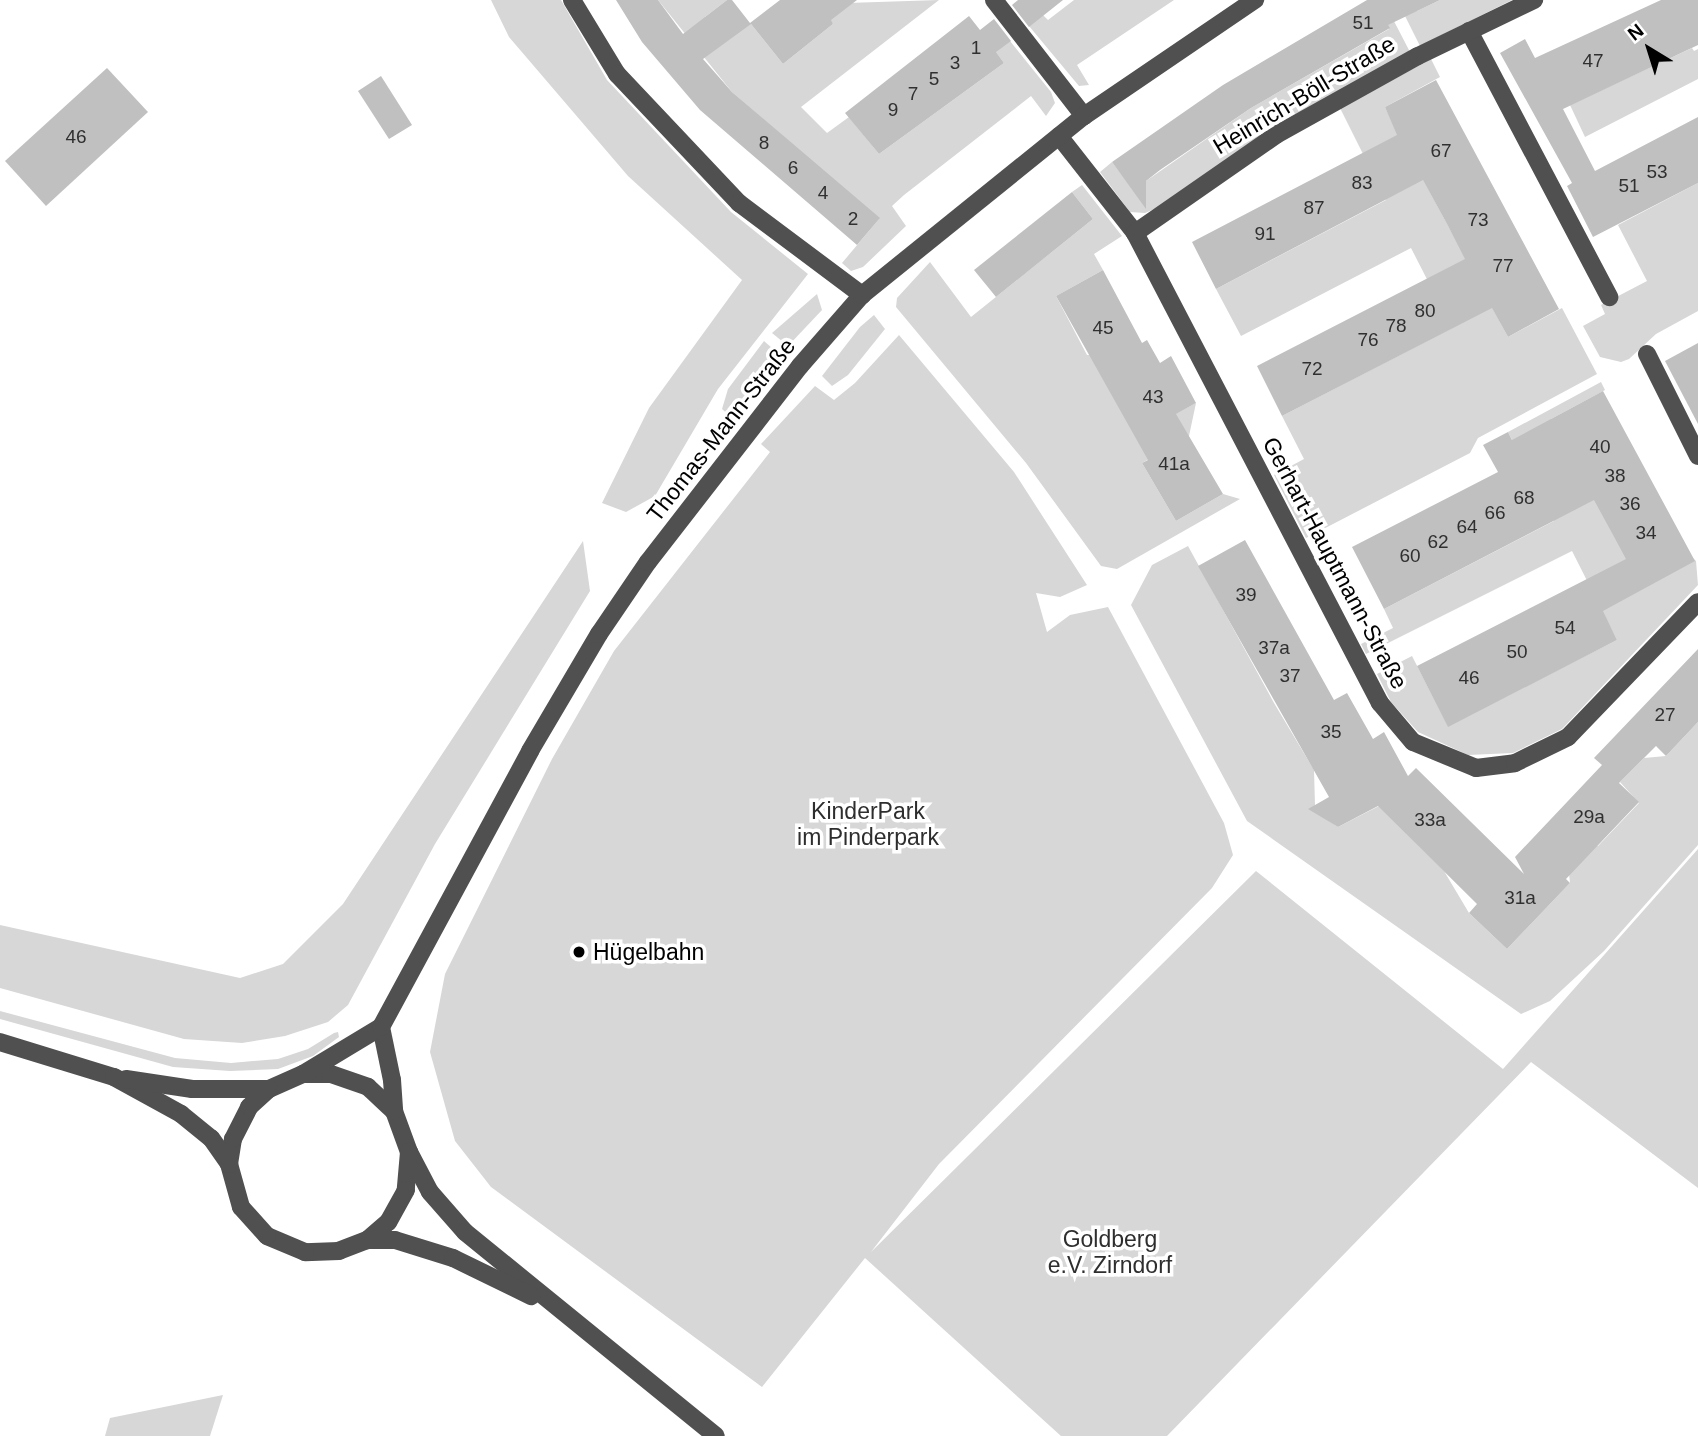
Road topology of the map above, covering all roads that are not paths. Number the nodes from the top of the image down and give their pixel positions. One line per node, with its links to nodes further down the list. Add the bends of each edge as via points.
1 (572, 0): 9 (street, via 617,75 740,203)
2 (994, 0): 6 (street)
3 (1255, 0): 6 (street, Thomas-Mann-Straße)
4 (1534, 0): 5 (street, Heinrich-Böll-Straße)
5 (1469, 31): 8 (street, Heinrich-Böll-Straße, via 1276,135); 10 (street)
6 (1084, 116): 7 (street, Thomas-Mann-Straße)
7 (1059, 136): 8 (street, Gerhart-Hauptmann-Straße); 9 (street, Thomas-Mann-Straße)
8 (1135, 233): 13 (street, Gerhart-Hauptmann-Straße, via 1380,703 1413,742 1476,768 1515,763 1568,737)
9 (862, 295): 14 (street, Thomas-Mann-Straße, via 648,562 599,634 530,751)
10 (1609, 298)
11 (1647, 355): 12 (street)
12 (1698, 456)
13 (1698, 602)
14 (381, 1027): 16 (street); 19 (street)
15 (0, 1042): 17 (street)
16 (303, 1074): 18 (street); 19 (street, via 331,1074 368,1087)
17 (114, 1077): 18 (street, via 192,1088); 21 (street, via 181,1114 211,1138)
18 (269, 1089): 21 (street, via 249,1107 233,1139)
19 (394, 1111): 20 (street)
20 (409, 1152): 22 (street, via 407,1190 388,1222); 23 (street, via 430,1192 465,1232)
21 (229, 1164): 22 (street, via 241,1207 267,1236 305,1252 339,1251)
22 (367, 1240): 23 (street, via 395,1240 453,1258)
23 (555, 1307): 24 (street)
24 (716, 1436)

